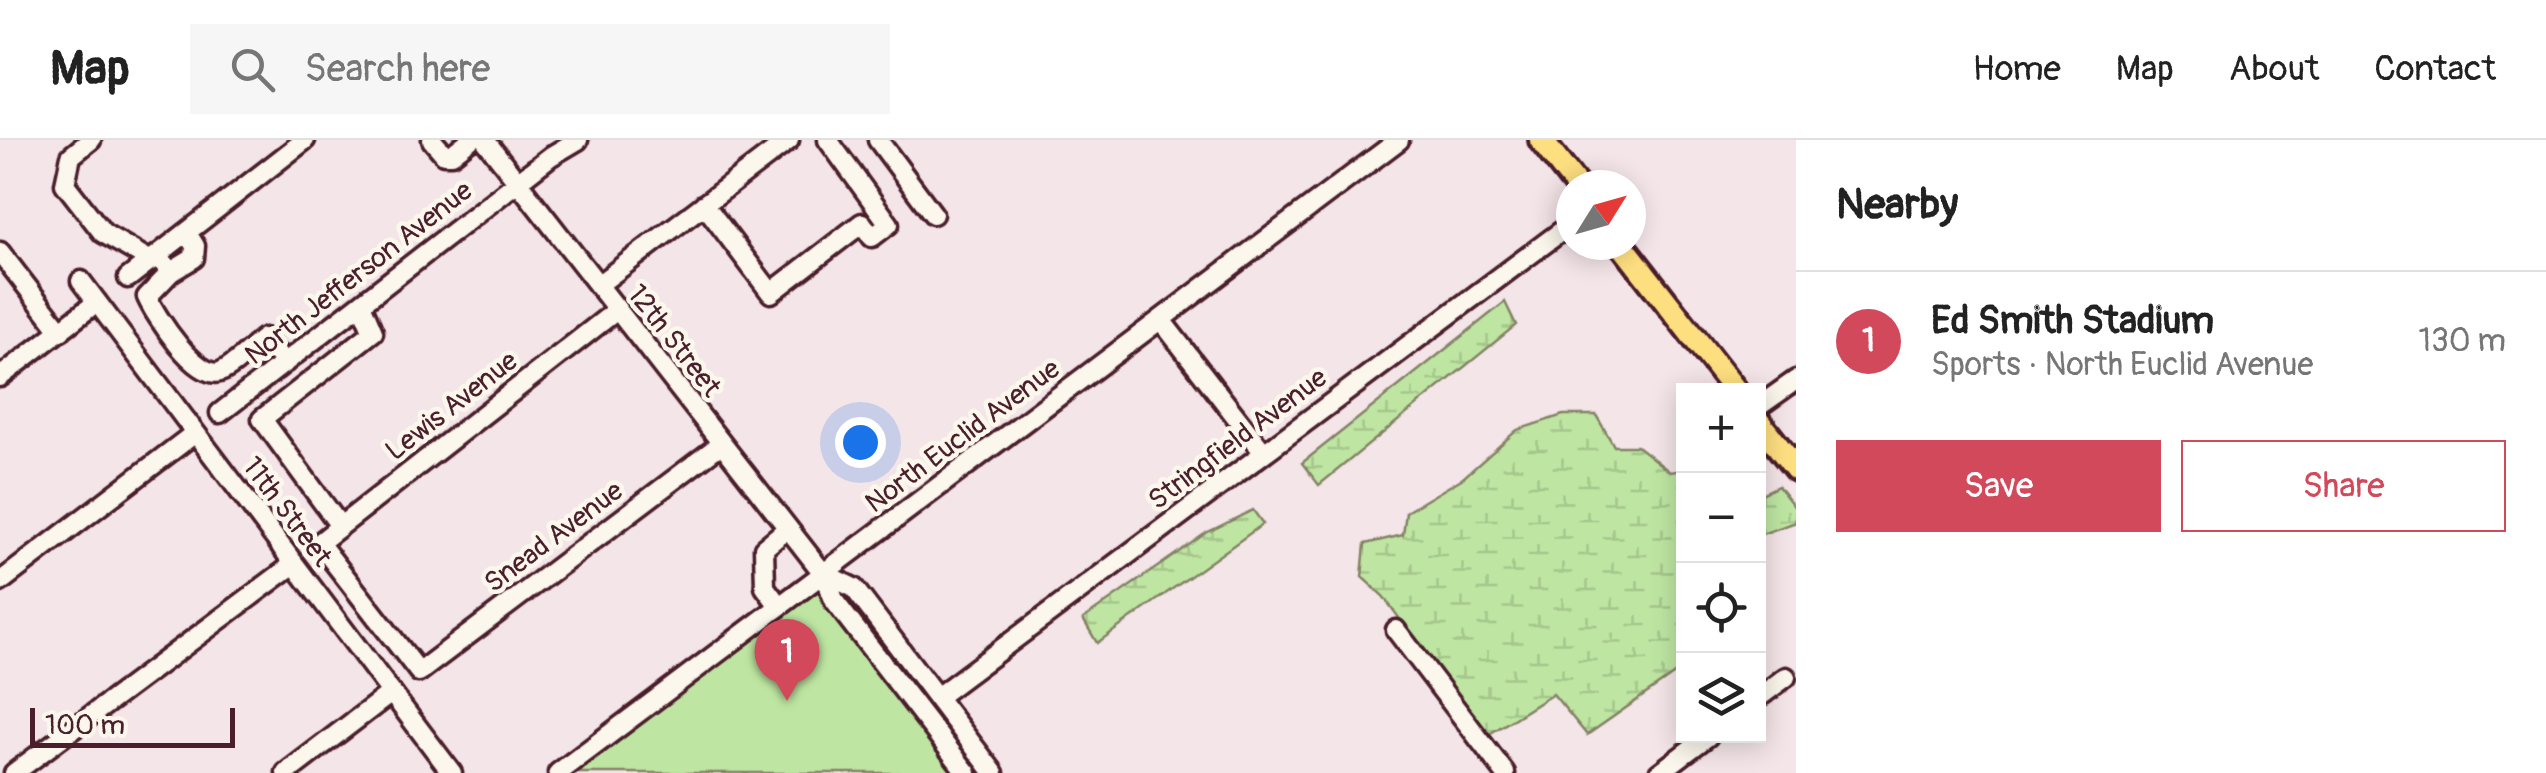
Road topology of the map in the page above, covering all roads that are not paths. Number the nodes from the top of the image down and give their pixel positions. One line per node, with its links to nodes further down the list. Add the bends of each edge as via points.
1 (91, 140): 19 (street, via 72,156 65,184 103,233)
2 (306, 140): 16 (street)
3 (432, 140): 4 (street, via 444,154)
4 (470, 140)
5 (485, 140): 13 (street, 12th Street)
6 (578, 140): 13 (street, North Jefferson Avenue)
7 (789, 140): 14 (street)
8 (828, 140): 14 (street, via 890,224 872,237 862,223 771,292)
9 (878, 140): 15 (street)
10 (1398, 140): 28 (street, North Euclid Avenue)
11 (1541, 140): 12 (main road)
12 (1564, 170)
13 (518, 182): 24 (street, 12th Street); 26 (street, North Jefferson Avenue)
14 (704, 204): 24 (street)
15 (933, 214)
16 (187, 233): 19 (street); 21 (street, via 194,258)
17 (1556, 235): 41 (street, Stringfield Avenue)
18 (0, 252): 29 (street)
19 (154, 258): 21 (street); 22 (street)
20 (1634, 260): 34 (main road)
21 (170, 272): 30 (street, via 150,292 150,304 196,368 210,374)
22 (128, 278)
23 (81, 281): 25 (street, 11th Street)
24 (598, 285): 27 (street, 12th Street)
25 (97, 302): 29 (street); 39 (street, 11th Street)
26 (362, 304): 31 (street, North Jefferson Avenue); 43 (street, via 373,332 262,419)
27 (617, 310): 40 (street, 12th Street); 43 (street, Lewis Avenue)
28 (1160, 320): 41 (street); 47 (street, North Euclid Avenue)
29 (60, 331): 32 (street)
30 (234, 362): 31 (street, via 264,338); 35 (street)
31 (285, 363): 35 (street, North Jefferson Avenue)
32 (0, 377)
33 (1796, 380): 36 (street)
34 (1730, 383)
35 (253, 388): 37 (street, North Jefferson Avenue)
36 (1766, 402)
37 (220, 413)
38 (1766, 431): 42 (main road)
39 (195, 433): 46 (street, 11th Street); 48 (street)
40 (721, 444): 44 (street, 12th Street); 45 (street, Snead Avenue, via 419,672)
41 (1264, 453): 54 (street, Stringfield Avenue)
42 (1796, 469)
43 (340, 526): 45 (street, Lewis Avenue)
44 (788, 528): 47 (street, 12th Street); 49 (street, via 764,548 765,586)
45 (319, 543)
46 (294, 564): 53 (street, 11th Street); 56 (street)
47 (824, 573): 49 (street, North Euclid Avenue); 54 (street, 12th Street, via 854,588); 60 (street, 12th Street, via 835,602)
48 (0, 582)
49 (779, 606): 59 (street, North Euclid Avenue)
50 (1396, 630): 62 (street)
51 (1786, 677): 52 (street)
52 (1766, 692)
53 (391, 694): 57 (street); 58 (street, 11th Street)
54 (937, 697): 61 (street, 12th Street)
55 (1699, 743): 63 (street)
56 (14, 773)
57 (286, 773)
58 (452, 773)
59 (558, 773)
60 (968, 773)
61 (994, 773)
62 (1505, 773)
63 (1658, 773)

